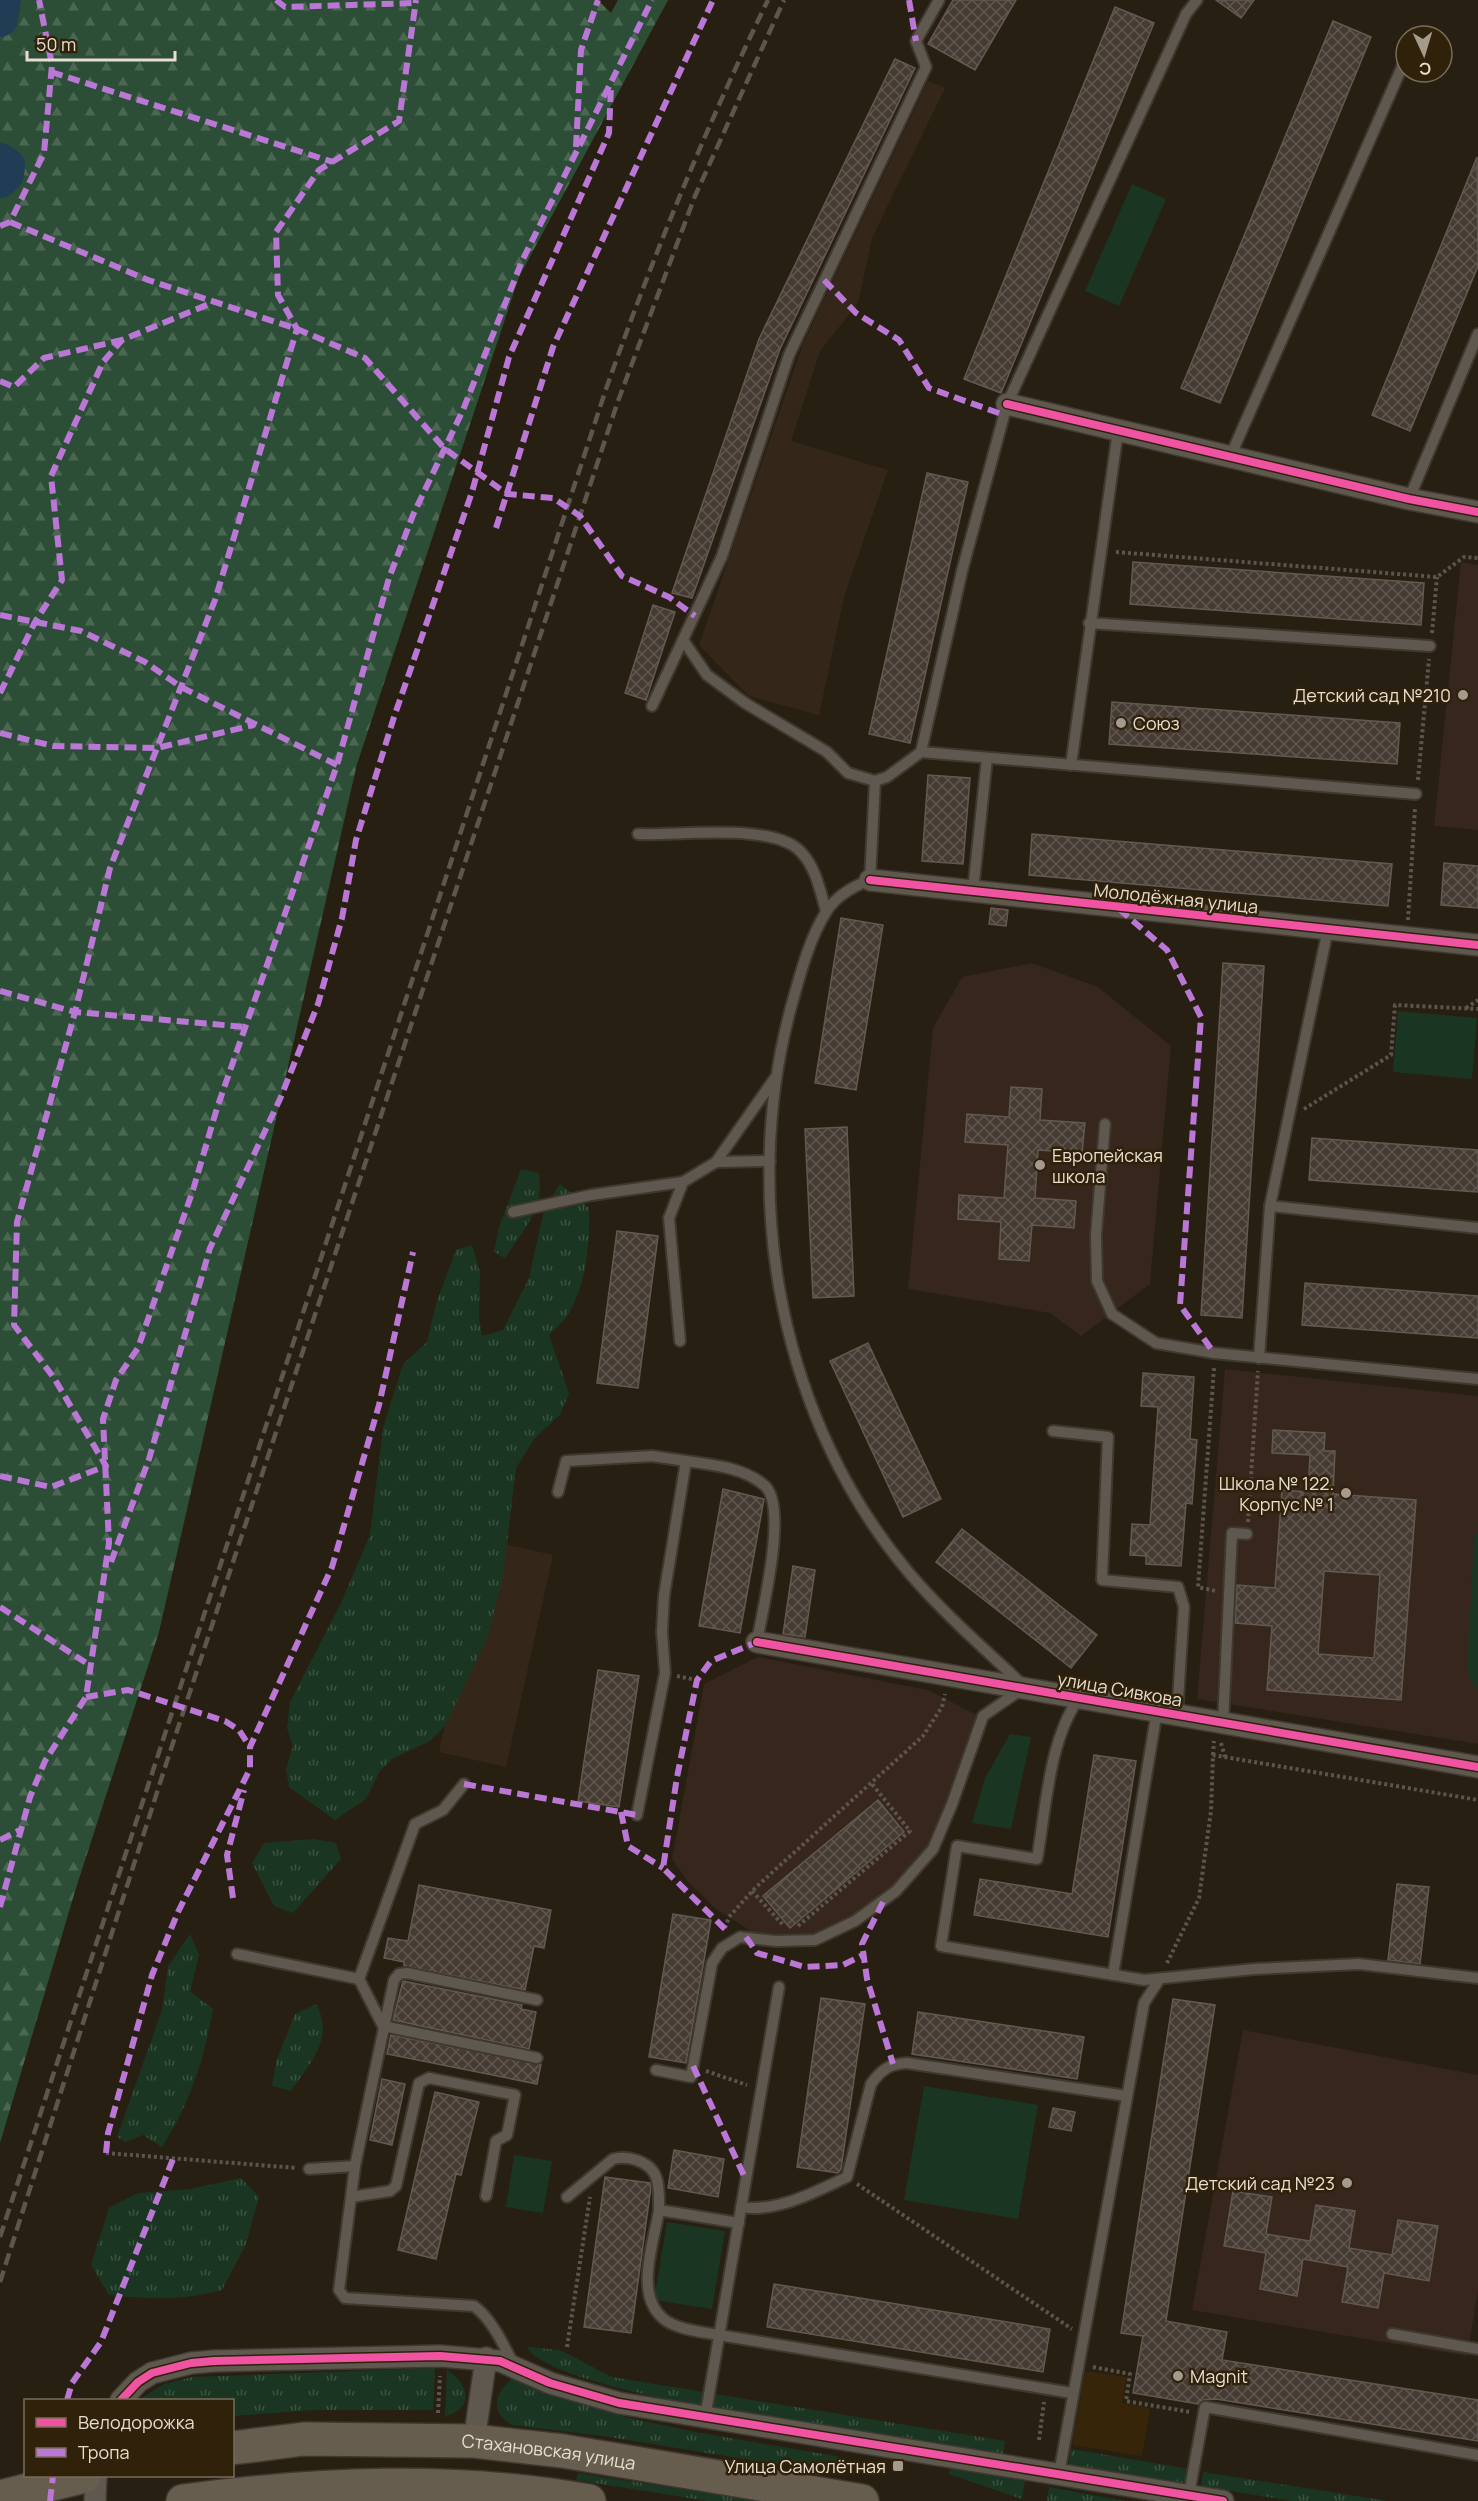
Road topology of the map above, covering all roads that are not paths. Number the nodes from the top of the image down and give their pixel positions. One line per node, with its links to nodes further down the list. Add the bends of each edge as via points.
1 (939, 0): 11 (lane, via 916,41 926,67 789,355 722,556)
2 (1197, 0): 5 (lane, via 1186,14)
3 (1395, 84): 7 (lane)
4 (1478, 334): 8 (lane)
5 (1007, 404): 6 (street); 14 (lane, via 962,571)
6 (1118, 431): 7 (street); 10 (lane)
7 (1230, 457): 8 (street)
8 (1409, 499): 9 (street)
9 (1478, 512)
10 (1089, 623): 12 (lane); 16 (lane)
11 (683, 640): 13 (lane); 17 (lane, via 707,675 745,703 827,752 848,773)
12 (1430, 646)
13 (652, 706)
14 (921, 752): 15 (lane); 17 (lane, via 887,777)
15 (987, 758): 16 (lane); 21 (lane)
16 (1071, 765): 18 (lane)
17 (875, 781): 20 (lane)
18 (1416, 794)
19 (638, 834): 22 (lane, via 762,835 786,841 810,864)
20 (870, 880): 21 (street, Молодёжная улица); 22 (lane, via 854,886)
21 (973, 891): 23 (street, Молодёжная улица)
22 (826, 911): 25 (lane, via 798,983)
23 (1328, 929): 24 (street, Молодёжная улица); 30 (lane)
24 (1478, 945)
25 (777, 1075): 27 (lane); 28 (lane)
26 (1105, 1124): 34 (lane, via 1096,1235 1097,1281 1112,1314 1156,1343)
27 (770, 1161): 28 (lane); 41 (lane, via 771,1221 786,1325 809,1399 840,1473 909,1573)
28 (716, 1162): 29 (lane)
29 (683, 1182): 31 (lane, via 591,1195); 33 (lane, via 669,1218)
30 (1270, 1206): 32 (lane); 34 (lane)
31 (513, 1212)
32 (1478, 1228)
33 (680, 1341)
34 (1259, 1358): 35 (lane)
35 (1478, 1379)
36 (1053, 1431): 43 (lane, via 1108,1437 1102,1580 1178,1587 1184,1606)
37 (686, 1461): 38 (lane, via 652,1456 566,1461); 40 (lane, via 744,1473 766,1486 776,1506); 47 (lane, via 664,1596 665,1673)
38 (558, 1492)
39 (1247, 1534): 44 (lane, via 1232,1533)
40 (757, 1642): 41 (street, улица Сивкова)
41 (1025, 1687): 42 (street, улица Сивкова); 57 (lane, via 983,1716 933,1849 896,1891 828,1935 795,1942 740,1937 727,1943 712,1963 692,2077)
42 (1079, 1698): 43 (street, улица Сивкова); 49 (lane, via 1059,1738 1037,1859 957,1846 941,1946)
43 (1167, 1713): 44 (street, улица Сивкова); 49 (lane)
44 (1223, 1723): 45 (street, улица Сивкова)
45 (1478, 1767)
46 (464, 1784): 51 (lane, via 443,1810 415,1824)
47 (637, 1815)
48 (237, 1954): 51 (lane)
49 (1113, 1975): 52 (lane)
50 (1478, 1978): 52 (lane, via 1359,1964 1254,1969)
51 (359, 1979): 55 (lane)
52 (1159, 1980): 58 (lane, via 1144,2003)
53 (779, 1987): 64 (lane)
54 (537, 2000): 55 (lane, via 399,1974 394,1980)
55 (383, 2026): 56 (lane); 59 (lane)
56 (537, 2058)
57 (656, 2070)
58 (1127, 2096): 64 (lane, via 893,2064 871,2084 846,2177 759,2210); 72 (lane)
59 (355, 2166): 60 (lane); 63 (lane)
60 (309, 2169)
61 (486, 2196): 63 (lane, via 496,2141 507,2135 515,2095 429,2078 419,2083 396,2186 390,2191)
62 (567, 2197): 65 (lane, via 620,2157 648,2164 656,2172)
63 (351, 2198): 71 (lane, via 341,2295 474,2306 501,2340)
64 (741, 2207): 66 (lane)
65 (659, 2210): 66 (lane); 68 (lane, via 646,2288 652,2307 666,2321)
66 (739, 2223): 68 (lane)
67 (1392, 2334): 69 (lane)
68 (719, 2336): 72 (lane); 74 (lane)
69 (1478, 2349)
70 (486, 2358): 71 (street); 73 (street, via 214,2361 153,2373); 75 (street)
71 (514, 2366): 74 (street, via 550,2382 619,2403)
72 (1072, 2392): 78 (lane)
73 (122, 2399)
74 (705, 2418): 78 (street)
75 (474, 2441): 76 (main road, Стахановская улица, via 303,2439); 87 (main road, Стахановская улица, via 563,2451)
76 (234, 2448)
77 (1478, 2455): 81 (lane, via 1204,2408)
78 (1059, 2474): 81 (street)
79 (76, 2477): 82 (main road)
80 (96, 2477): 84 (street)
81 (1189, 2494): 88 (street)
82 (0, 2497)
83 (509, 2497): 85 (main road, via 403,2483 303,2488); 86 (main road)
84 (95, 2501)
85 (183, 2501)
86 (589, 2501)
87 (862, 2501)
88 (1224, 2501)

